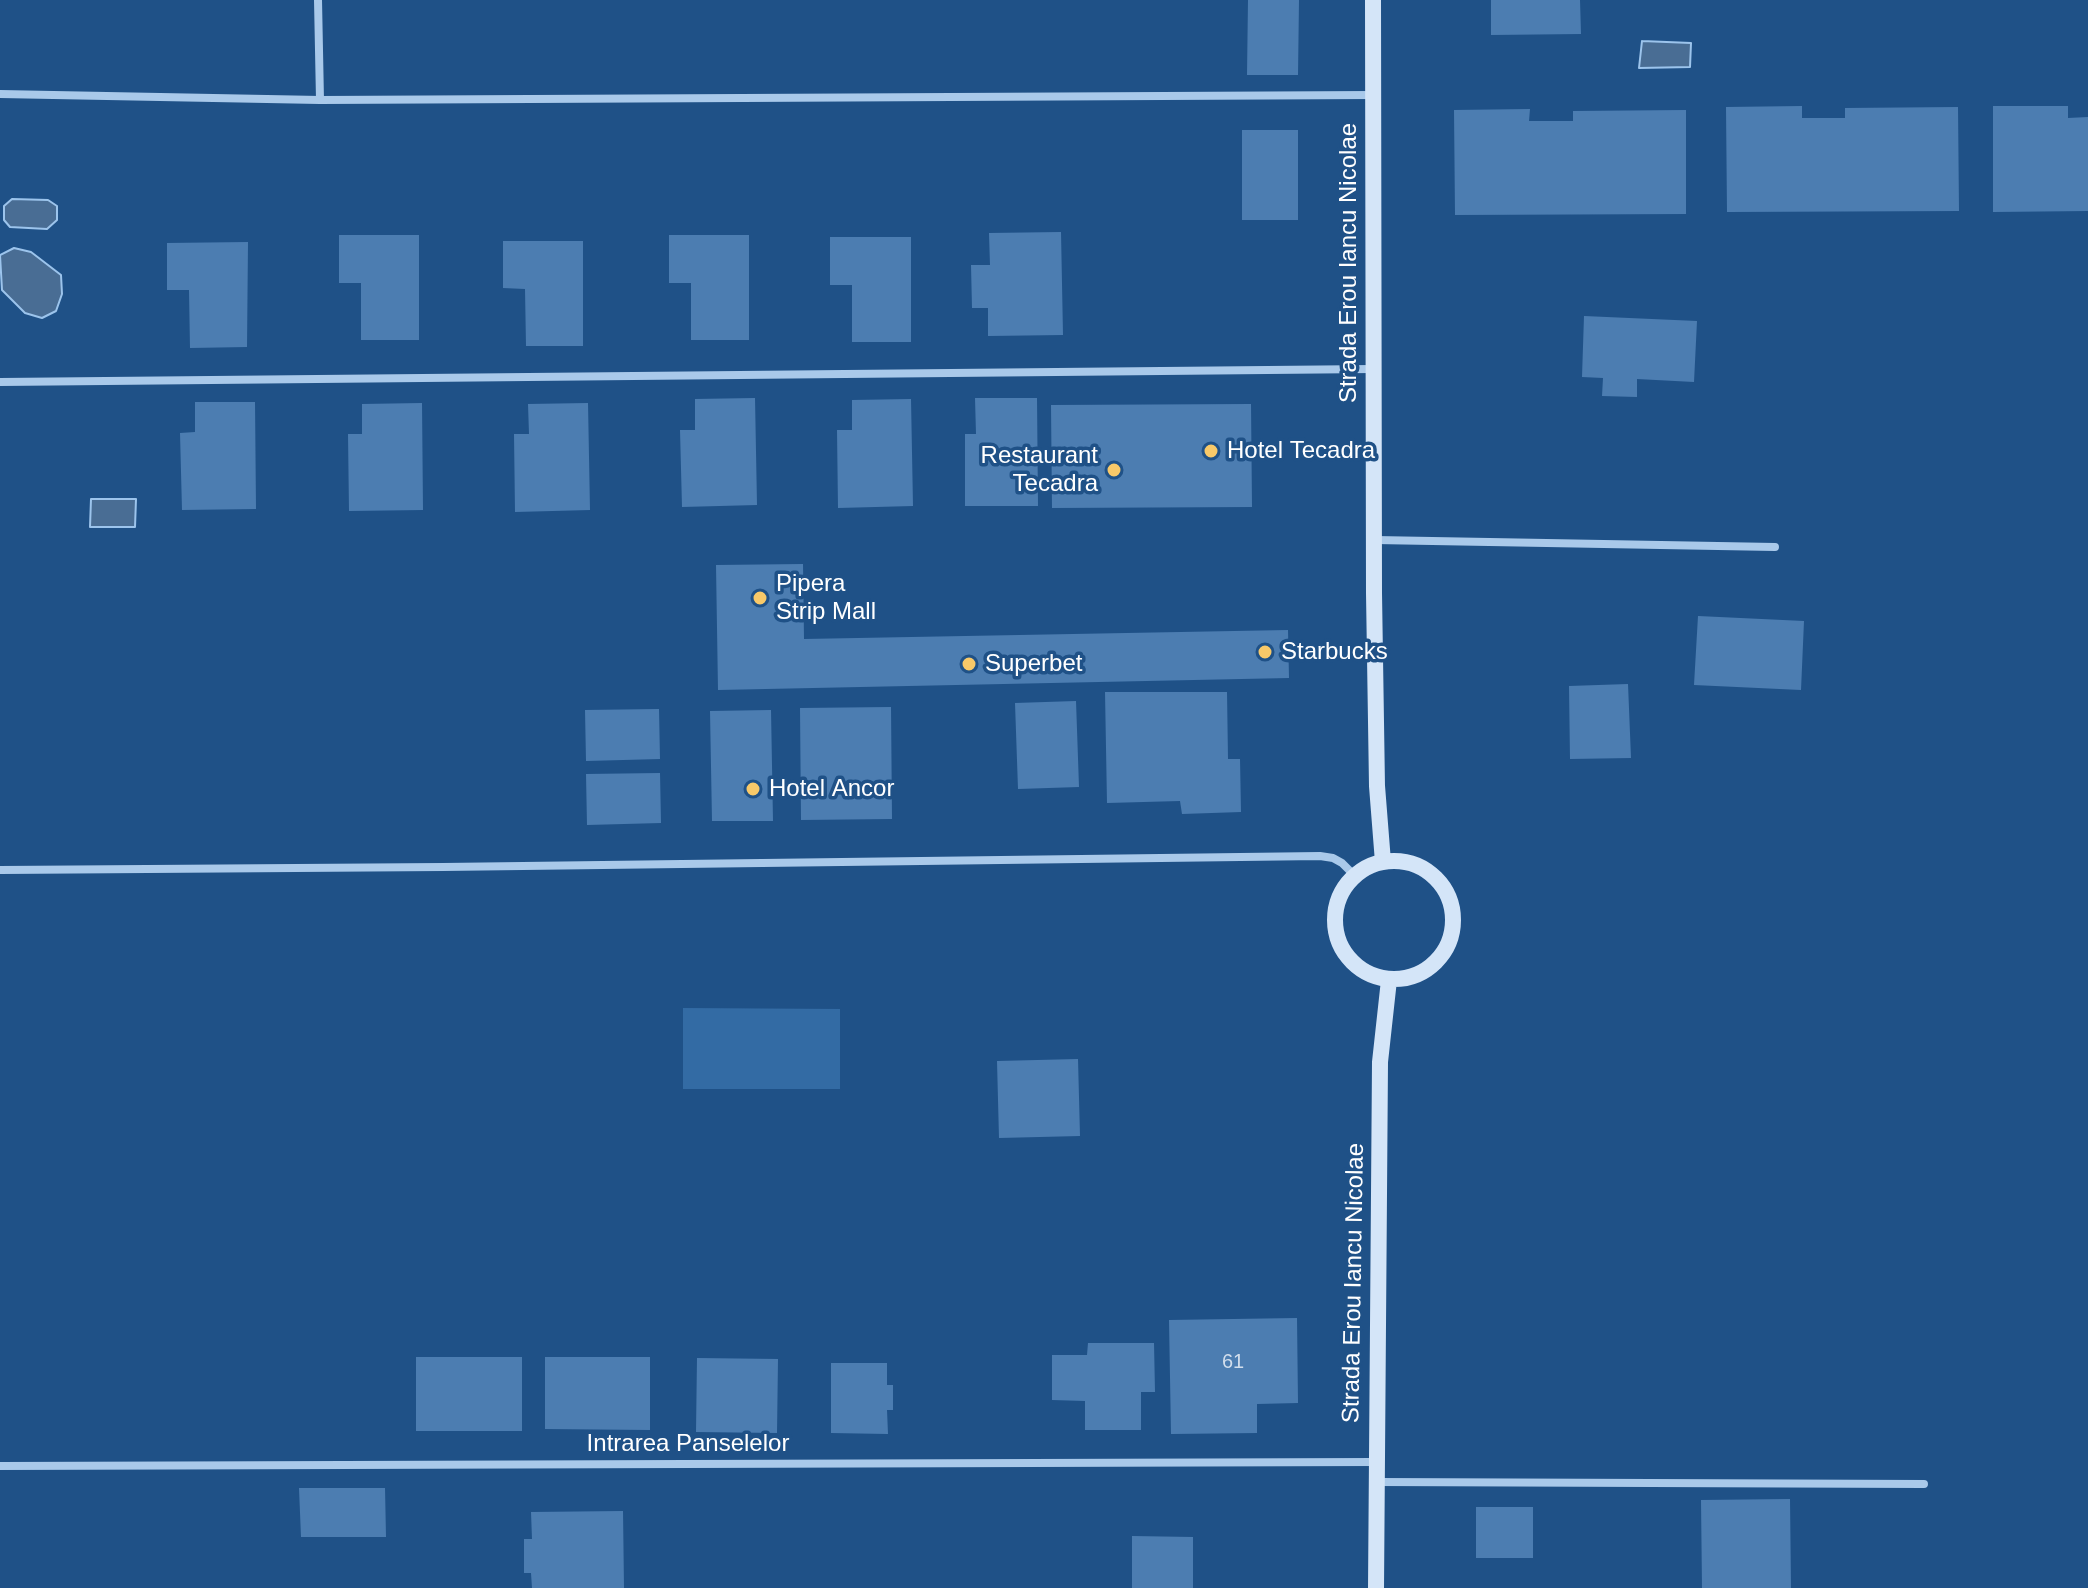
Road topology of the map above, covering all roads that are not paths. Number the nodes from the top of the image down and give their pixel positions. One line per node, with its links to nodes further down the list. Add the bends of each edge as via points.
1 (318, 0): 5 (street)
2 (1373, 0): 4 (street, Strada Erou Iancu Nicolae)
3 (0, 94): 5 (street)
4 (1373, 95): 5 (street); 6 (street, Strada Erou Iancu Nicolae)
5 (320, 100)
6 (1373, 369): 7 (street); 8 (street, Strada Erou Iancu Nicolae)
7 (0, 382)
8 (1374, 540): 9 (street); 10 (street, Strada Erou Iancu Nicolae)
9 (1775, 547)
10 (1383, 862): 12 (street); 13 (street, via 1403,861 1438,880 1453,917 1442,955 1418,974)
11 (0, 870): 12 (street, via 1320,856 1342,863)
12 (1355, 876): 13 (street, via 1336,909 1341,947 1353,963)
13 (1389, 980): 14 (street, Strada Erou Iancu Nicolae, via 1380,1062)
14 (1376, 1462): 15 (street, Intrarea Panselelor); 16 (street, Strada Erou Iancu Nicolae)
15 (0, 1466)
16 (1376, 1482): 17 (street); 18 (street, Strada Erou Iancu Nicolae)
17 (1924, 1484)
18 (1376, 1588)

